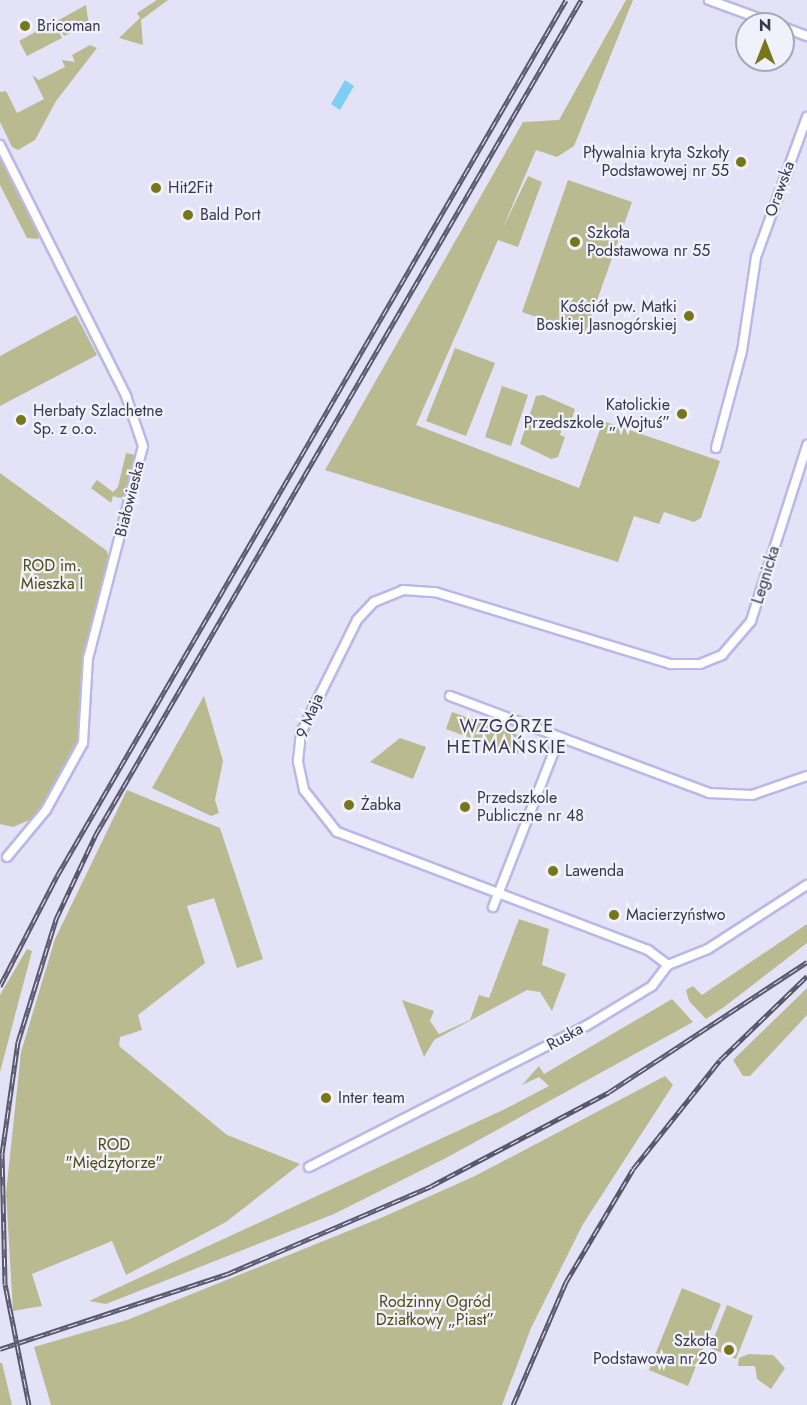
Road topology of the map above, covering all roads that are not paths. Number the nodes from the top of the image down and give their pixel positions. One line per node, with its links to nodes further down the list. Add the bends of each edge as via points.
1 (709, 0): 2 (street)
2 (742, 12)
3 (807, 117): 6 (street, Orawska, via 766,227)
4 (0, 145): 11 (street, Białowieska, via 130,402 143,446 88,658 83,743 46,810)
5 (807, 445): 7 (street, Legnicka, via 749,626 722,655)
6 (716, 448)
7 (682, 666): 13 (street, 9 Maja, via 422,590 388,595 359,616 301,733 298,765 307,797 323,820 349,838)
8 (450, 696): 9 (street)
9 (558, 741): 10 (street, via 716,795 752,795); 13 (street)
10 (807, 776)
11 (7, 857)
12 (807, 885): 15 (street, Ruska, via 708,949)
13 (501, 895): 14 (street); 15 (street, 9 Maja, via 648,950)
14 (493, 907)
15 (668, 965): 16 (street, Ruska, via 652,986 586,1026)
16 (309, 1167)

